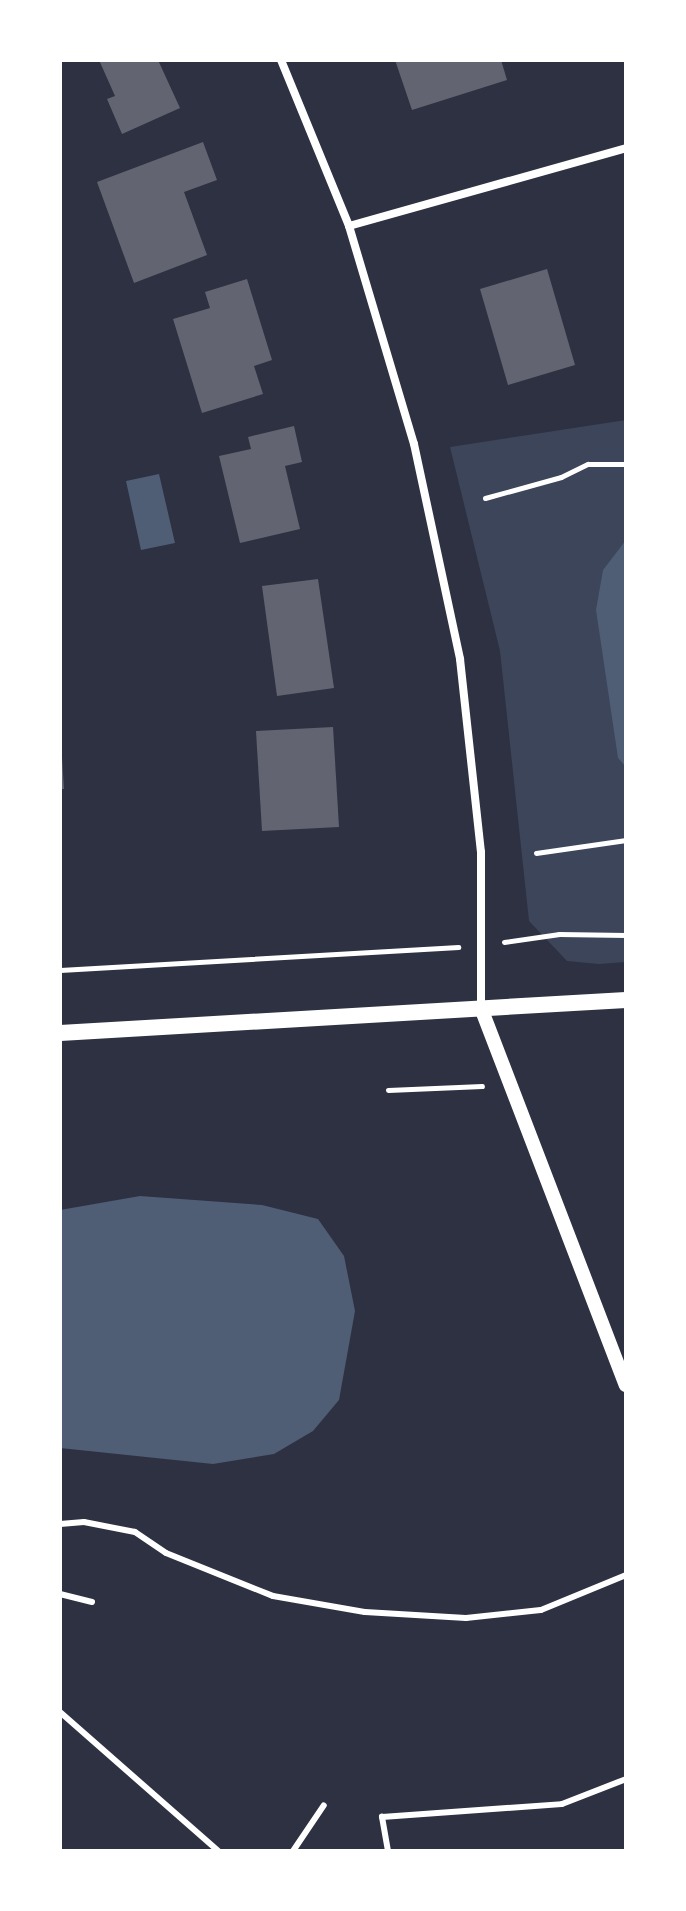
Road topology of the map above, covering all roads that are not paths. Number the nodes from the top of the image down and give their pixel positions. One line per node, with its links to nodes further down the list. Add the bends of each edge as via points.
1 (281, 60): 3 (street)
2 (626, 148): 3 (street)
3 (349, 226): 5 (street, via 414,444 460,659 481,852)
4 (626, 1000): 5 (main road)
5 (481, 1008): 6 (main road); 7 (street)
6 (60, 1033)
7 (626, 1385)
8 (60, 1524): 9 (lane, via 84,1522 135,1532 166,1553 273,1596 365,1612 466,1618 541,1610)
9 (626, 1575)
10 (60, 1594): 11 (lane)
11 (92, 1602)
12 (60, 1712): 15 (lane)
13 (626, 1779): 17 (lane, via 562,1804 382,1817)
14 (324, 1805): 16 (lane)
15 (218, 1851)
16 (293, 1851)
17 (388, 1851)

